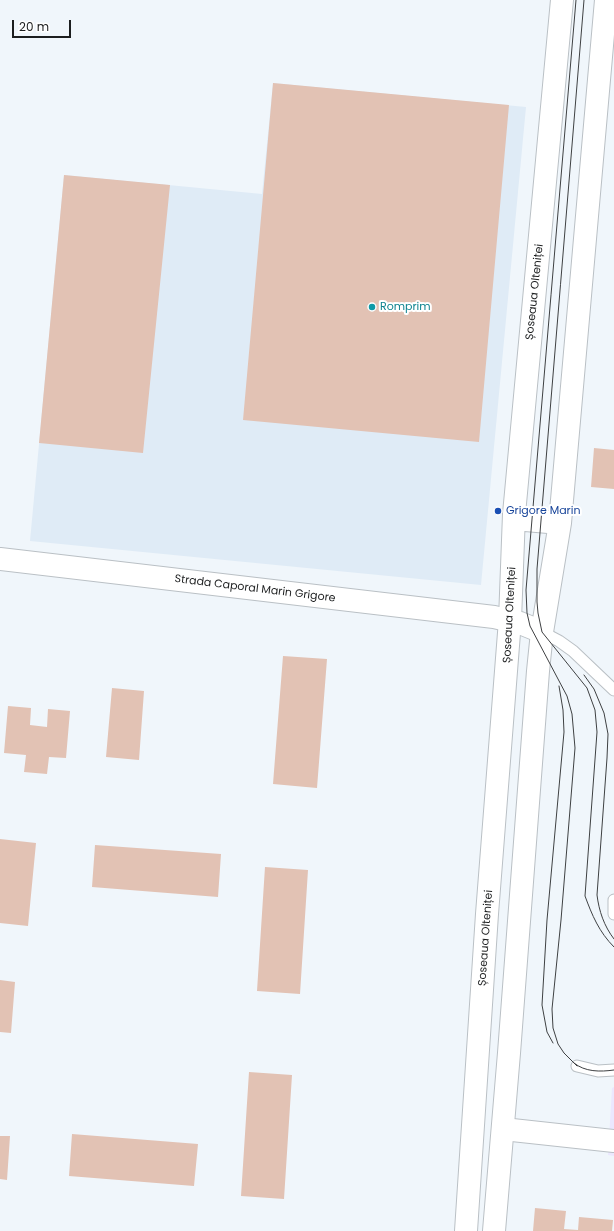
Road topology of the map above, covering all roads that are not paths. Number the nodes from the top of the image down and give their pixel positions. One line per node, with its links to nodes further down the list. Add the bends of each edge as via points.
1 (562, 0): 3 (main road, Șoseaua Olteniței)
2 (606, 0): 4 (main road)
3 (514, 519): 4 (main road); 6 (main road, Șoseaua Olteniței)
4 (560, 523): 7 (main road)
5 (0, 559): 6 (main road, Strada Caporal Marin Grigore)
6 (510, 620): 7 (main road, Strada Caporal Marin Grigore); 15 (main road, Șoseaua Olteniței)
7 (542, 632): 8 (lane, via 573,651); 13 (main road)
8 (614, 690)
9 (614, 900): 10 (lane)
10 (614, 914)
11 (577, 1066): 12 (lane, via 598,1072)
12 (614, 1070)
13 (503, 1129): 14 (main road); 16 (main road)
14 (614, 1141)
15 (466, 1231)
16 (494, 1231)

